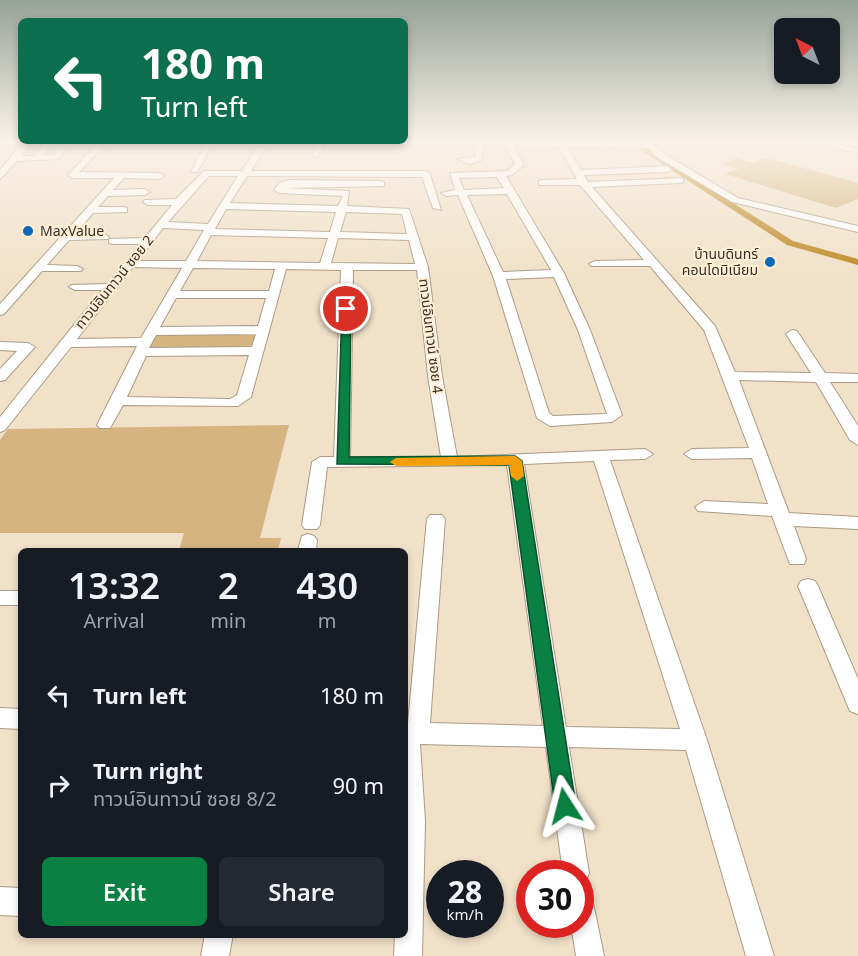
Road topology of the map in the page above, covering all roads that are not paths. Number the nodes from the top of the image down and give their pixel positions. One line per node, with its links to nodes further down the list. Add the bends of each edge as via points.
1 (112, 187): 15 (street)
2 (194, 187): 20 (street, ทาวน์อินทาวน์ ซอย 2)
3 (236, 187): 21 (street)
4 (281, 187): 16 (street, via 279,190)
5 (324, 187): 16 (street)
6 (389, 187): 17 (street, via 385,193)
7 (432, 187): 22 (street, ทาวน์อินทาวน์ ซอย 2)
8 (460, 187): 19 (street)
9 (507, 187): 13 (street)
10 (571, 187): 14 (street)
11 (588, 187): 33 (street)
12 (713, 187): 27 (street, via 735,200)
13 (509, 191): 19 (street); 43 (street)
14 (549, 192)
15 (106, 193): 20 (street); 24 (street)
16 (321, 193): 17 (street)
17 (346, 193): 23 (street)
18 (446, 193): 19 (street)
19 (462, 193): 44 (street)
20 (179, 202): 26 (street, ทาวน์อินทาวน์ ซอย 2)
21 (223, 206): 23 (street); 28 (street)
22 (438, 208)
23 (343, 209): 29 (street); 31 (street, ทาวน์อินทาวน์ ซอย 4, via 406,211)
24 (90, 210): 25 (street); 30 (street)
25 (124, 210)
26 (160, 225): 28 (street); 32 (street, ทาวน์อินทาวน์ ซอย 2)
27 (858, 229)
28 (209, 230): 29 (street); 35 (street)
29 (335, 236): 31 (street); 38 (street)
30 (65, 237): 32 (street); 41 (street)
31 (412, 237): 40 (street, ทาวน์อินทาวน์ ซอย 4)
32 (148, 241): 34 (street, ทาวน์อินทาวน์ ซอย 2)
33 (652, 263): 36 (street); 56 (street, via 710,329)
34 (129, 264): 35 (street); 46 (street, ทาวน์อินทาวน์ ซอย 2)
35 (190, 264): 37 (street); 47 (street)
36 (595, 264)
37 (282, 265): 38 (street); 48 (street)
38 (325, 266): 39 (street)
39 (347, 266): 40 (street); 68 (street)
40 (422, 267): 70 (street, ทาวน์อินทาวน์ ซอย 4)
41 (38, 268): 42 (street); 49 (street)
42 (76, 269)
43 (558, 273): 44 (street); 44 (street, via 615,415 608,419 544,418)
44 (499, 276)
45 (75, 287): 46 (street)
46 (111, 287): 53 (street, ทาวน์อินทาวน์ ซอย 2)
47 (174, 294): 48 (street); 52 (street)
48 (274, 295): 50 (street)
49 (0, 311)
50 (263, 330): 52 (street); 55 (street)
51 (792, 334): 57 (street)
52 (146, 342): 53 (street); 55 (street); 60 (street)
53 (66, 343): 62 (street, ทาวน์อินทาวน์ ซอย 2)
54 (0, 346): 58 (street, via 28,347)
55 (256, 351): 60 (street, via 244,397 233,403)
56 (730, 376): 57 (street); 64 (street)
57 (819, 376): 59 (street); 63 (street)
58 (0, 377)
59 (858, 378)
60 (117, 401): 61 (street)
61 (105, 425)
62 (0, 427)
63 (858, 440)
64 (756, 453): 66 (street); 72 (street)
65 (645, 454): 67 (street)
66 (692, 454)
67 (601, 458): 69 (street); 85 (street)
68 (342, 461): 70 (street); 75 (street, via 320,462)
69 (515, 461): 70 (street); 84 (street)
70 (450, 462)
71 (704, 507): 72 (street)
72 (779, 515): 74 (street); 76 (street)
73 (436, 519): 83 (street)
74 (858, 523)
75 (309, 538)
76 (797, 559)
77 (808, 586): 80 (street)
78 (0, 598): 79 (street)
79 (18, 598)
80 (858, 704)
81 (0, 718): 82 (street)
82 (18, 719)
83 (410, 734): 84 (street); 92 (street)
84 (554, 738): 85 (street); 86 (street)
85 (695, 740): 94 (street)
86 (574, 860)
87 (0, 901): 88 (street)
88 (18, 902)
89 (218, 938): 91 (street)
90 (587, 938): 93 (street)
91 (215, 956)
92 (408, 956)
93 (590, 956)
94 (760, 956)

